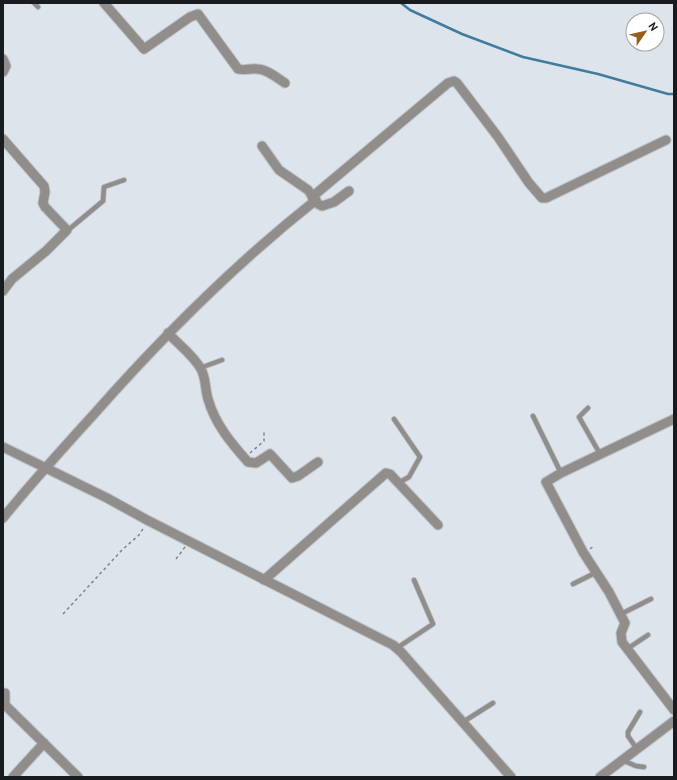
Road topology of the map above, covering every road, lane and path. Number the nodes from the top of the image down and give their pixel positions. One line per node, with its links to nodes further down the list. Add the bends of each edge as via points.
1 (34, 3): 3 (lane)
2 (104, 3): 6 (street, via 144,49 198,14 238,69 259,68)
3 (38, 7)
4 (3, 59): 5 (street, via 6,66)
5 (3, 72)
6 (285, 84)
7 (3, 139): 13 (street, via 41,181 46,192 43,203 45,207)
8 (666, 140): 12 (street, via 542,198 528,183 498,138 454,81 448,83)
9 (262, 146): 12 (street, via 279,170 308,190)
10 (124, 180): 13 (lane, via 106,186 103,201)
11 (349, 191): 12 (street, via 327,206 322,206)
12 (314, 198): 15 (street, via 204,296)
13 (67, 231): 14 (street, via 12,279)
14 (3, 291)
15 (168, 332): 17 (street); 27 (street)
16 (222, 360): 17 (lane)
17 (200, 368): 25 (street, via 217,423)
18 (588, 408): 24 (lane, via 579,417)
19 (533, 416): 28 (lane)
20 (394, 419): 29 (lane, via 420,457 409,477)
21 (674, 420): 24 (street)
22 (264, 430): 25 (path, via 264,441 254,451)
23 (3, 447): 27 (street)
24 (600, 454): 28 (street)
25 (243, 456): 26 (street, via 253,464 270,454 292,478)
26 (318, 462)
27 (41, 471): 30 (street); 33 (street)
28 (561, 473): 35 (street, via 546,482)
29 (398, 483): 31 (street); 36 (street, via 390,474 384,474)
30 (3, 518)
31 (438, 525)
32 (144, 528): 40 (path)
33 (189, 541): 34 (path); 36 (street)
34 (176, 558)
35 (595, 573): 38 (lane); 41 (street)
36 (264, 580): 43 (street)
37 (414, 580): 43 (lane, via 433,624)
38 (573, 584)
39 (651, 599): 41 (lane)
40 (63, 614)
41 (621, 614): 44 (street, via 625,623 621,636)
42 (648, 635): 44 (lane)
43 (397, 648): 49 (street)
44 (627, 650): 47 (street)
45 (4, 694): 51 (street, via 5,705)
46 (493, 703): 49 (lane)
47 (674, 710)
48 (640, 712): 52 (lane, via 628,732)
49 (462, 722): 57 (street)
50 (672, 723): 52 (street)
51 (44, 743): 55 (street); 56 (street)
52 (635, 746): 53 (street)
53 (622, 760): 54 (lane); 58 (street)
54 (644, 767)
55 (13, 777)
56 (78, 777)
57 (511, 777)
58 (600, 777)

